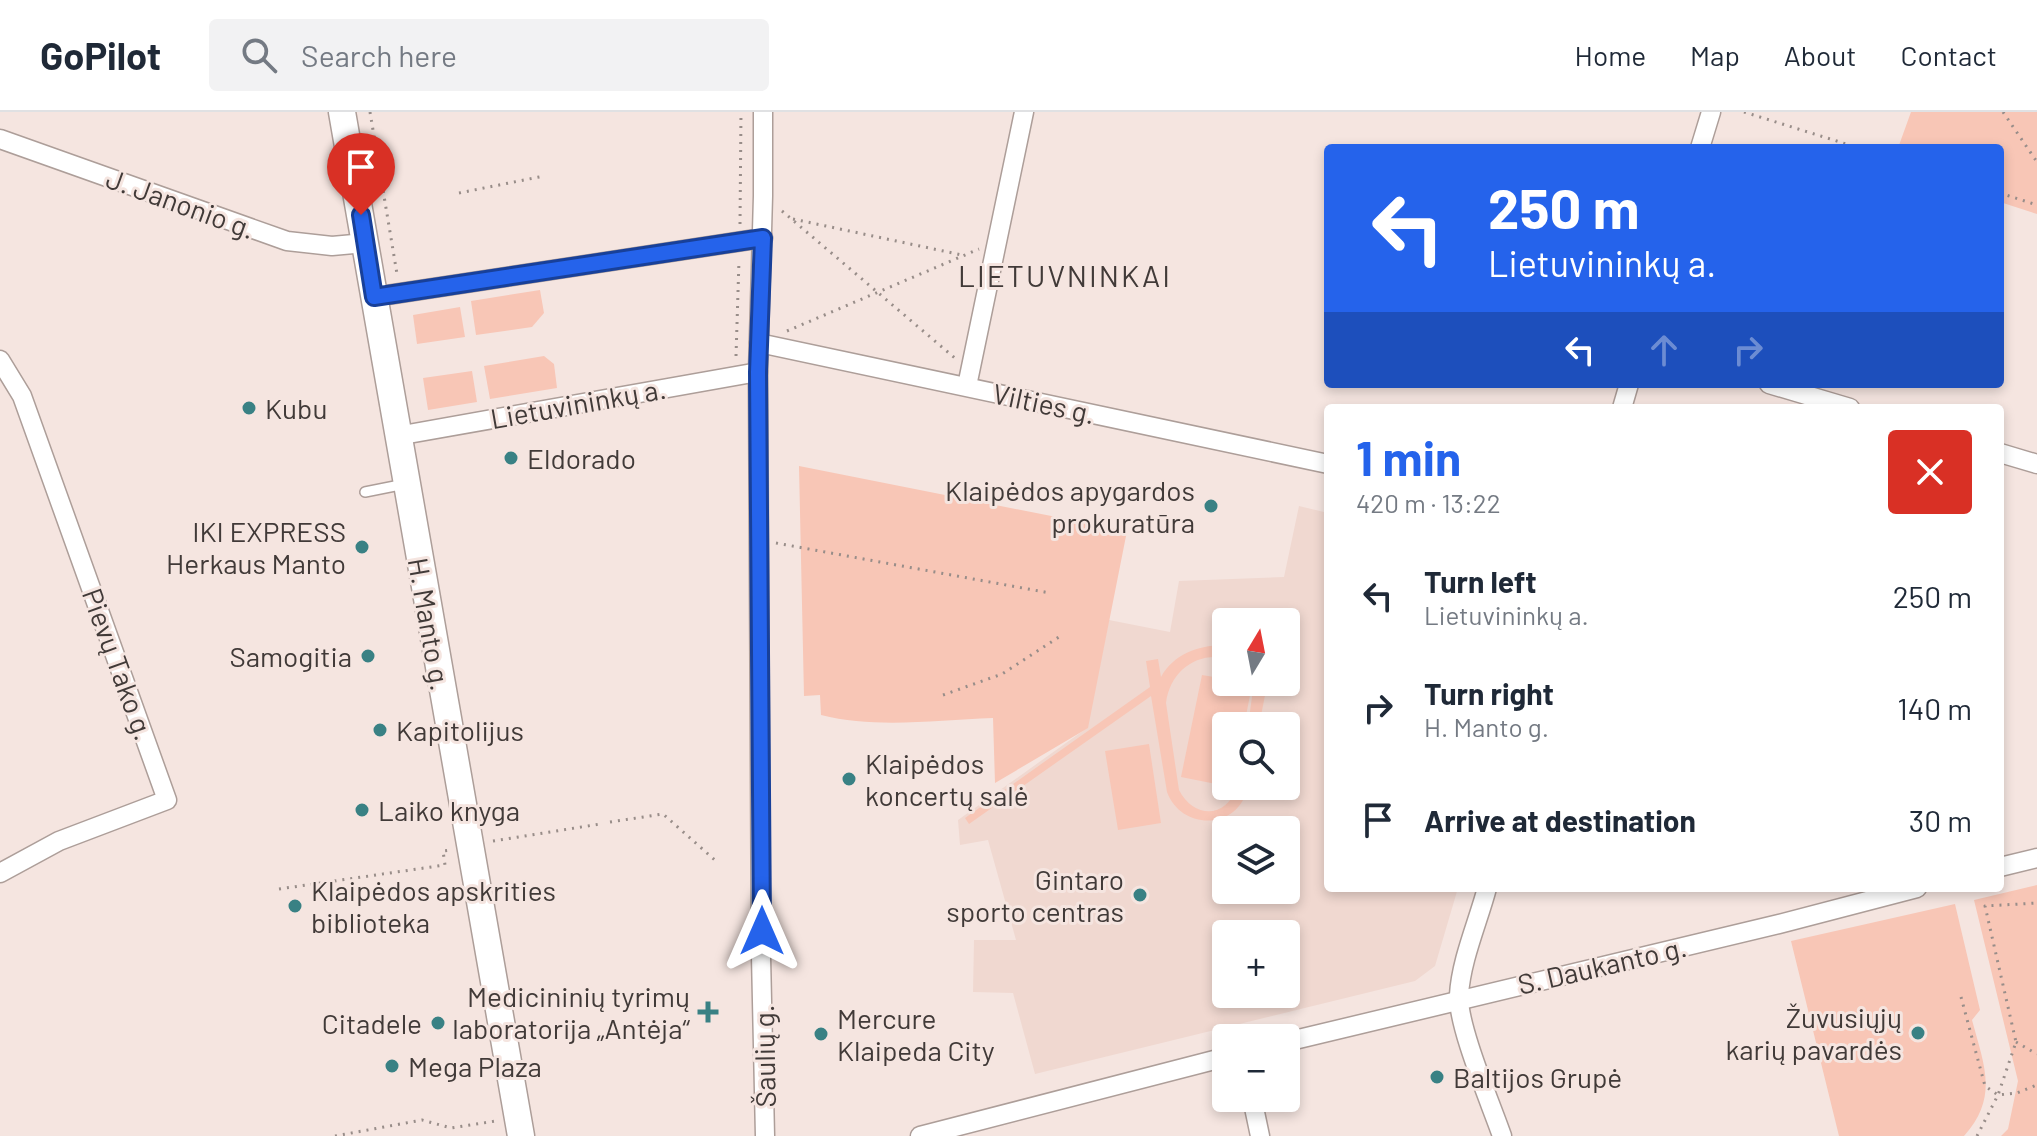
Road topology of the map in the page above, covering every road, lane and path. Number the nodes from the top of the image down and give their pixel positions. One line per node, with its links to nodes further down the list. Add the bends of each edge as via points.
1 (342, 112): 22 (main road, H. Manto g.)
2 (370, 112): 25 (path)
3 (741, 112): 21 (path)
4 (763, 112): 16 (street, Šaulių g.)
5 (1024, 112): 20 (street)
6 (1711, 112): 10 (street)
7 (1744, 112): 11 (path)
8 (2003, 112): 12 (path)
9 (0, 139): 22 (street, J. Janonio g., via 287,241)
10 (1701, 144)
11 (1846, 144)
12 (2037, 162)
13 (544, 176): 14 (path)
14 (459, 193)
15 (2004, 194): 17 (path)
16 (763, 196): 18 (path); 19 (street, Šaulių g.)
17 (2037, 205)
18 (790, 218): 23 (path); 24 (path)
19 (763, 238): 21 (street); 26 (street, Šaulių g.)
20 (997, 241): 23 (path); 30 (street)
21 (739, 242): 25 (street); 29 (path)
22 (365, 243): 25 (main road, H. Manto g.)
23 (963, 255): 24 (path)
24 (877, 292): 26 (path); 30 (path)
25 (387, 295): 33 (main road, H. Manto g.)
26 (759, 343): 28 (street, Šaulių g.); 30 (street, Vilties g.)
27 (0, 360): 49 (street, Pievų Tako g., via 22,396 167,800 59,841)
28 (758, 372): 29 (street, Lietuvininkų a.); 39 (street, Šaulių g.)
29 (736, 376): 33 (street, Lietuvininkų a.)
30 (968, 379): 35 (street, Vilties g.)
31 (1782, 388): 32 (street)
32 (1836, 404)
33 (397, 436): 37 (main road, H. Manto g.)
34 (2004, 454): 36 (street)
35 (1324, 463)
36 (2037, 464)
37 (405, 484): 38 (lane); 45 (main road, H. Manto g.)
38 (365, 492)
39 (760, 540): 40 (path); 65 (street, Šaulių g.)
40 (1050, 593)
41 (1062, 635): 42 (path, via 1002,674)
42 (943, 695)
43 (610, 822): 47 (path, via 663,814)
44 (600, 824): 45 (path)
45 (469, 847): 50 (path, via 443,851 445,865); 63 (main road, H. Manto g.)
46 (2037, 858): 48 (street)
47 (716, 861)
48 (2004, 866)
49 (0, 873)
50 (279, 889)
51 (1486, 892): 55 (street)
52 (1902, 892): 55 (street, S. Daukanto g.)
53 (2037, 903): 57 (path, via 1985,906)
54 (1961, 997): 61 (path, via 1985,1086)
55 (1459, 998): 56 (street, S. Daukanto g.); 68 (street)
56 (1300, 1038)
57 (2016, 1042): 58 (path); 61 (path)
58 (2037, 1054)
59 (1212, 1061): 66 (street)
60 (2037, 1085): 61 (path)
61 (1998, 1095): 69 (path)
62 (1255, 1112): 67 (street)
63 (519, 1127): 64 (path, via 451,1128 422,1120)
64 (335, 1136)
65 (765, 1136)
66 (920, 1136)
67 (1260, 1136)
68 (1502, 1136)
69 (1977, 1136)

